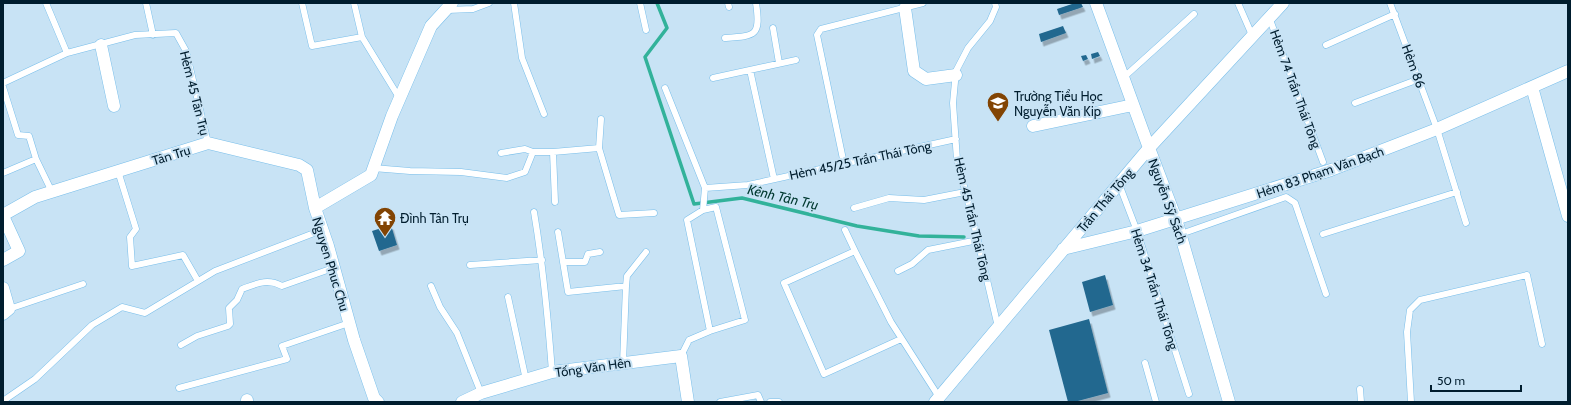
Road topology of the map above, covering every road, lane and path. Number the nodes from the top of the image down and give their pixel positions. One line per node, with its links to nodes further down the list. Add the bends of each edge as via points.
1 (46, 3): 28 (lane)
2 (146, 3): 22 (lane)
3 (302, 3): 24 (lane, via 312,46)
4 (354, 3): 24 (lane)
5 (489, 3): 15 (lane, via 474,9)
6 (514, 3): 45 (lane, via 522,58)
7 (640, 3): 21 (lane)
8 (756, 3): 25 (lane, via 757,28 752,35)
9 (923, 3): 16 (lane)
10 (995, 3): 33 (lane, Hẻm 45 Trần Thái Tông, via 996,7 990,21 968,48)
11 (1096, 3): 35 (street, Nguyễn Sỹ Sách)
12 (1238, 3): 23 (lane)
13 (1283, 3): 19 (street, Trần Thái Tông)
14 (1390, 3): 18 (lane, Hẻm 86)
15 (449, 7): 41 (street, Nguyen Phuc Chu, via 431,26)
16 (905, 8): 33 (street, via 914,71 926,79); 58 (lane, via 821,30 817,35)
17 (1194, 14): 35 (lane)
18 (1394, 14): 27 (lane); 36 (lane, Hẻm 86)
19 (1269, 17): 23 (street, Trần Thái Tông); 57 (lane, Hẻm 74 Trần Thái Tông)
20 (773, 28): 30 (lane)
21 (646, 30)
22 (153, 35): 26 (lane, Hẻm 45 Tân Trụ, via 135,35); 50 (lane, Hẻm 45 Tân Trụ, via 176,33 186,51)
23 (1252, 35): 52 (street, Trần Thái Tông)
24 (362, 37): 41 (lane)
25 (725, 38)
26 (101, 45): 28 (lane, Hẻm 45 Tân Trụ); 44 (street)
27 (1326, 45)
28 (67, 53): 37 (lane, Hẻm 45 Tân Trụ)
29 (796, 60): 30 (lane)
30 (779, 63): 31 (lane)
31 (750, 70): 34 (lane); 62 (lane)
32 (1568, 71): 39 (street, Hẻm 83 Phạm Văn Bạch)
33 (956, 75): 49 (lane, Hẻm 45 Trần Thái Tông, via 953,103)
34 (713, 78)
35 (1123, 78): 43 (street, Nguyễn Sỹ Sách)
36 (1419, 80): 42 (lane); 48 (lane, Hẻm 86)
37 (3, 83)
38 (3, 87): 56 (lane, via 18,134 28,136)
39 (1532, 87): 48 (street, Hẻm 83 Phạm Văn Bạch); 75 (street)
40 (665, 88): 64 (lane)
41 (400, 99): 59 (street, Nguyen Phuc Chu)
42 (1355, 103)
43 (1133, 105): 47 (street); 52 (street, Nguyễn Sỹ Sách)
44 (114, 106)
45 (544, 114)
46 (601, 119): 51 (lane)
47 (1034, 126)
48 (1437, 129): 67 (lane, Hẻm 86); 76 (street, Hẻm 83 Phạm Văn Bạch, via 1331,170)
49 (956, 139): 58 (lane, Hẻm 45/25 Trần Thái Tông); 66 (lane, Hẻm 45 Trần Thái Tông, via 957,160)
50 (208, 143): 60 (street, Tân Trụ); 69 (street, Tân Trụ, via 299,165 307,170)
51 (599, 148): 55 (lane); 73 (lane, via 619,215)
52 (1149, 148): 63 (street, Trần Thái Tông); 76 (street, Nguyễn Sỹ Sách)
53 (501, 152): 54 (lane, via 524,149)
54 (533, 152): 55 (lane); 59 (lane, via 525,172 507,178 461,172)
55 (553, 152): 68 (lane)
56 (36, 159): 61 (lane); 65 (lane)
57 (1323, 162)
58 (844, 164): 62 (lane, Hẻm 45/25 Trần Thái Tông)
59 (373, 168): 69 (street, Nguyen Phuc Chu, via 371,175)
60 (118, 171): 65 (street, Tân Trụ); 95 (lane, via 136,229 130,237 132,266 183,254)
61 (3, 173)
62 (774, 179): 64 (lane, Hẻm 45/25 Trần Thái Tông, via 748,185)
63 (1119, 184): 81 (lane, Hẻm 34 Trần Thái Tông); 85 (street, Trần Thái Tông)
64 (705, 188): 71 (lane)
65 (52, 192): 74 (street, Tân Trụ, via 35,197)
66 (966, 192): 70 (lane, via 924,200 889,198); 84 (lane, Hẻm 45 Trần Thái Tông)
67 (1457, 192): 77 (lane, Hẻm 86); 83 (lane)
68 (555, 202)
69 (315, 208): 78 (street, Nguyen Phuc Chu)
70 (854, 208)
71 (703, 210): 105 (lane, via 687,220); 105 (lane, via 716,207 745,320)
72 (534, 212): 90 (lane)
73 (654, 213)
74 (3, 215): 89 (street, Tân Trụ, via 19,251)
75 (1568, 216)
76 (1176, 219): 81 (street, Hẻm 83 Phạm Văn Bạch); 82 (street, Nguyễn Sỹ Sách)
77 (1466, 223)
78 (322, 230): 93 (street, Nguyen Phuc Chu); 95 (lane, via 215,271)
79 (845, 230): 86 (lane)
80 (558, 232): 91 (lane)
81 (1137, 232): 85 (street, Hẻm 83 Phạm Văn Bạch); 117 (lane, Hẻm 34 Trần Thái Tông)
82 (1181, 234): 100 (lane, via 1286,197 1295,203); 128 (street, Nguyễn Sỹ Sách)
83 (1324, 234)
84 (978, 240): 94 (lane, via 928,250 912,264); 104 (lane, Hẻm 45 Trần Thái Tông)
85 (1063, 249): 104 (street, Trần Thái Tông)
86 (855, 251): 106 (lane); 106 (lane, via 784,283 824,374)
87 (600, 252): 91 (lane, via 588,254 585,262)
88 (646, 252): 98 (lane, via 627,276)
89 (3, 260)
90 (542, 260): 92 (lane); 112 (lane)
91 (563, 262): 98 (lane, via 568,292)
92 (470, 265)
93 (333, 268): 103 (street, Nguyen Phuc Chu); 107 (lane, via 282,286 275,282 263,281 242,289 237,300 229,308 228,326)
94 (898, 271)
95 (198, 281): 119 (lane, via 145,313 122,307 92,325 35,379)
96 (83, 284): 102 (lane)
97 (431, 286): 116 (lane, via 440,307 458,333)
98 (626, 286): 110 (lane)
99 (3, 288): 102 (street)
100 (1326, 294)
101 (508, 297): 113 (lane)
102 (6, 311)
103 (349, 323): 114 (lane, via 282,346 287,359); 120 (street, Nguyen Phuc Chu, via 374,398)
104 (998, 327): 118 (street, Trần Thái Tông)
105 (710, 331): 109 (lane, via 689,340)
106 (901, 339): 118 (lane)
107 (181, 344)
108 (1542, 344): 130 (lane, via 1527,275 1420,300 1410,310 1407,332)
109 (681, 356): 110 (street, Tống Văn Hên); 122 (street)
110 (623, 363): 112 (street, Tống Văn Hên)
111 (1145, 363): 127 (lane)
112 (552, 372): 113 (street, Tống Văn Hên)
113 (526, 380): 116 (street, Tống Văn Hên)
114 (179, 388)
115 (1360, 390): 129 (lane)
116 (481, 393): 121 (street, Tống Văn Hên)
117 (1189, 394)
118 (937, 399)
119 (3, 401)
120 (378, 402)
121 (462, 402)
122 (688, 402)
123 (720, 402): 124 (lane, via 758,395)
124 (761, 402)
125 (770, 402): 126 (lane)
126 (779, 402)
127 (1156, 402)
128 (1229, 402)
129 (1361, 402)
130 (1411, 402)

